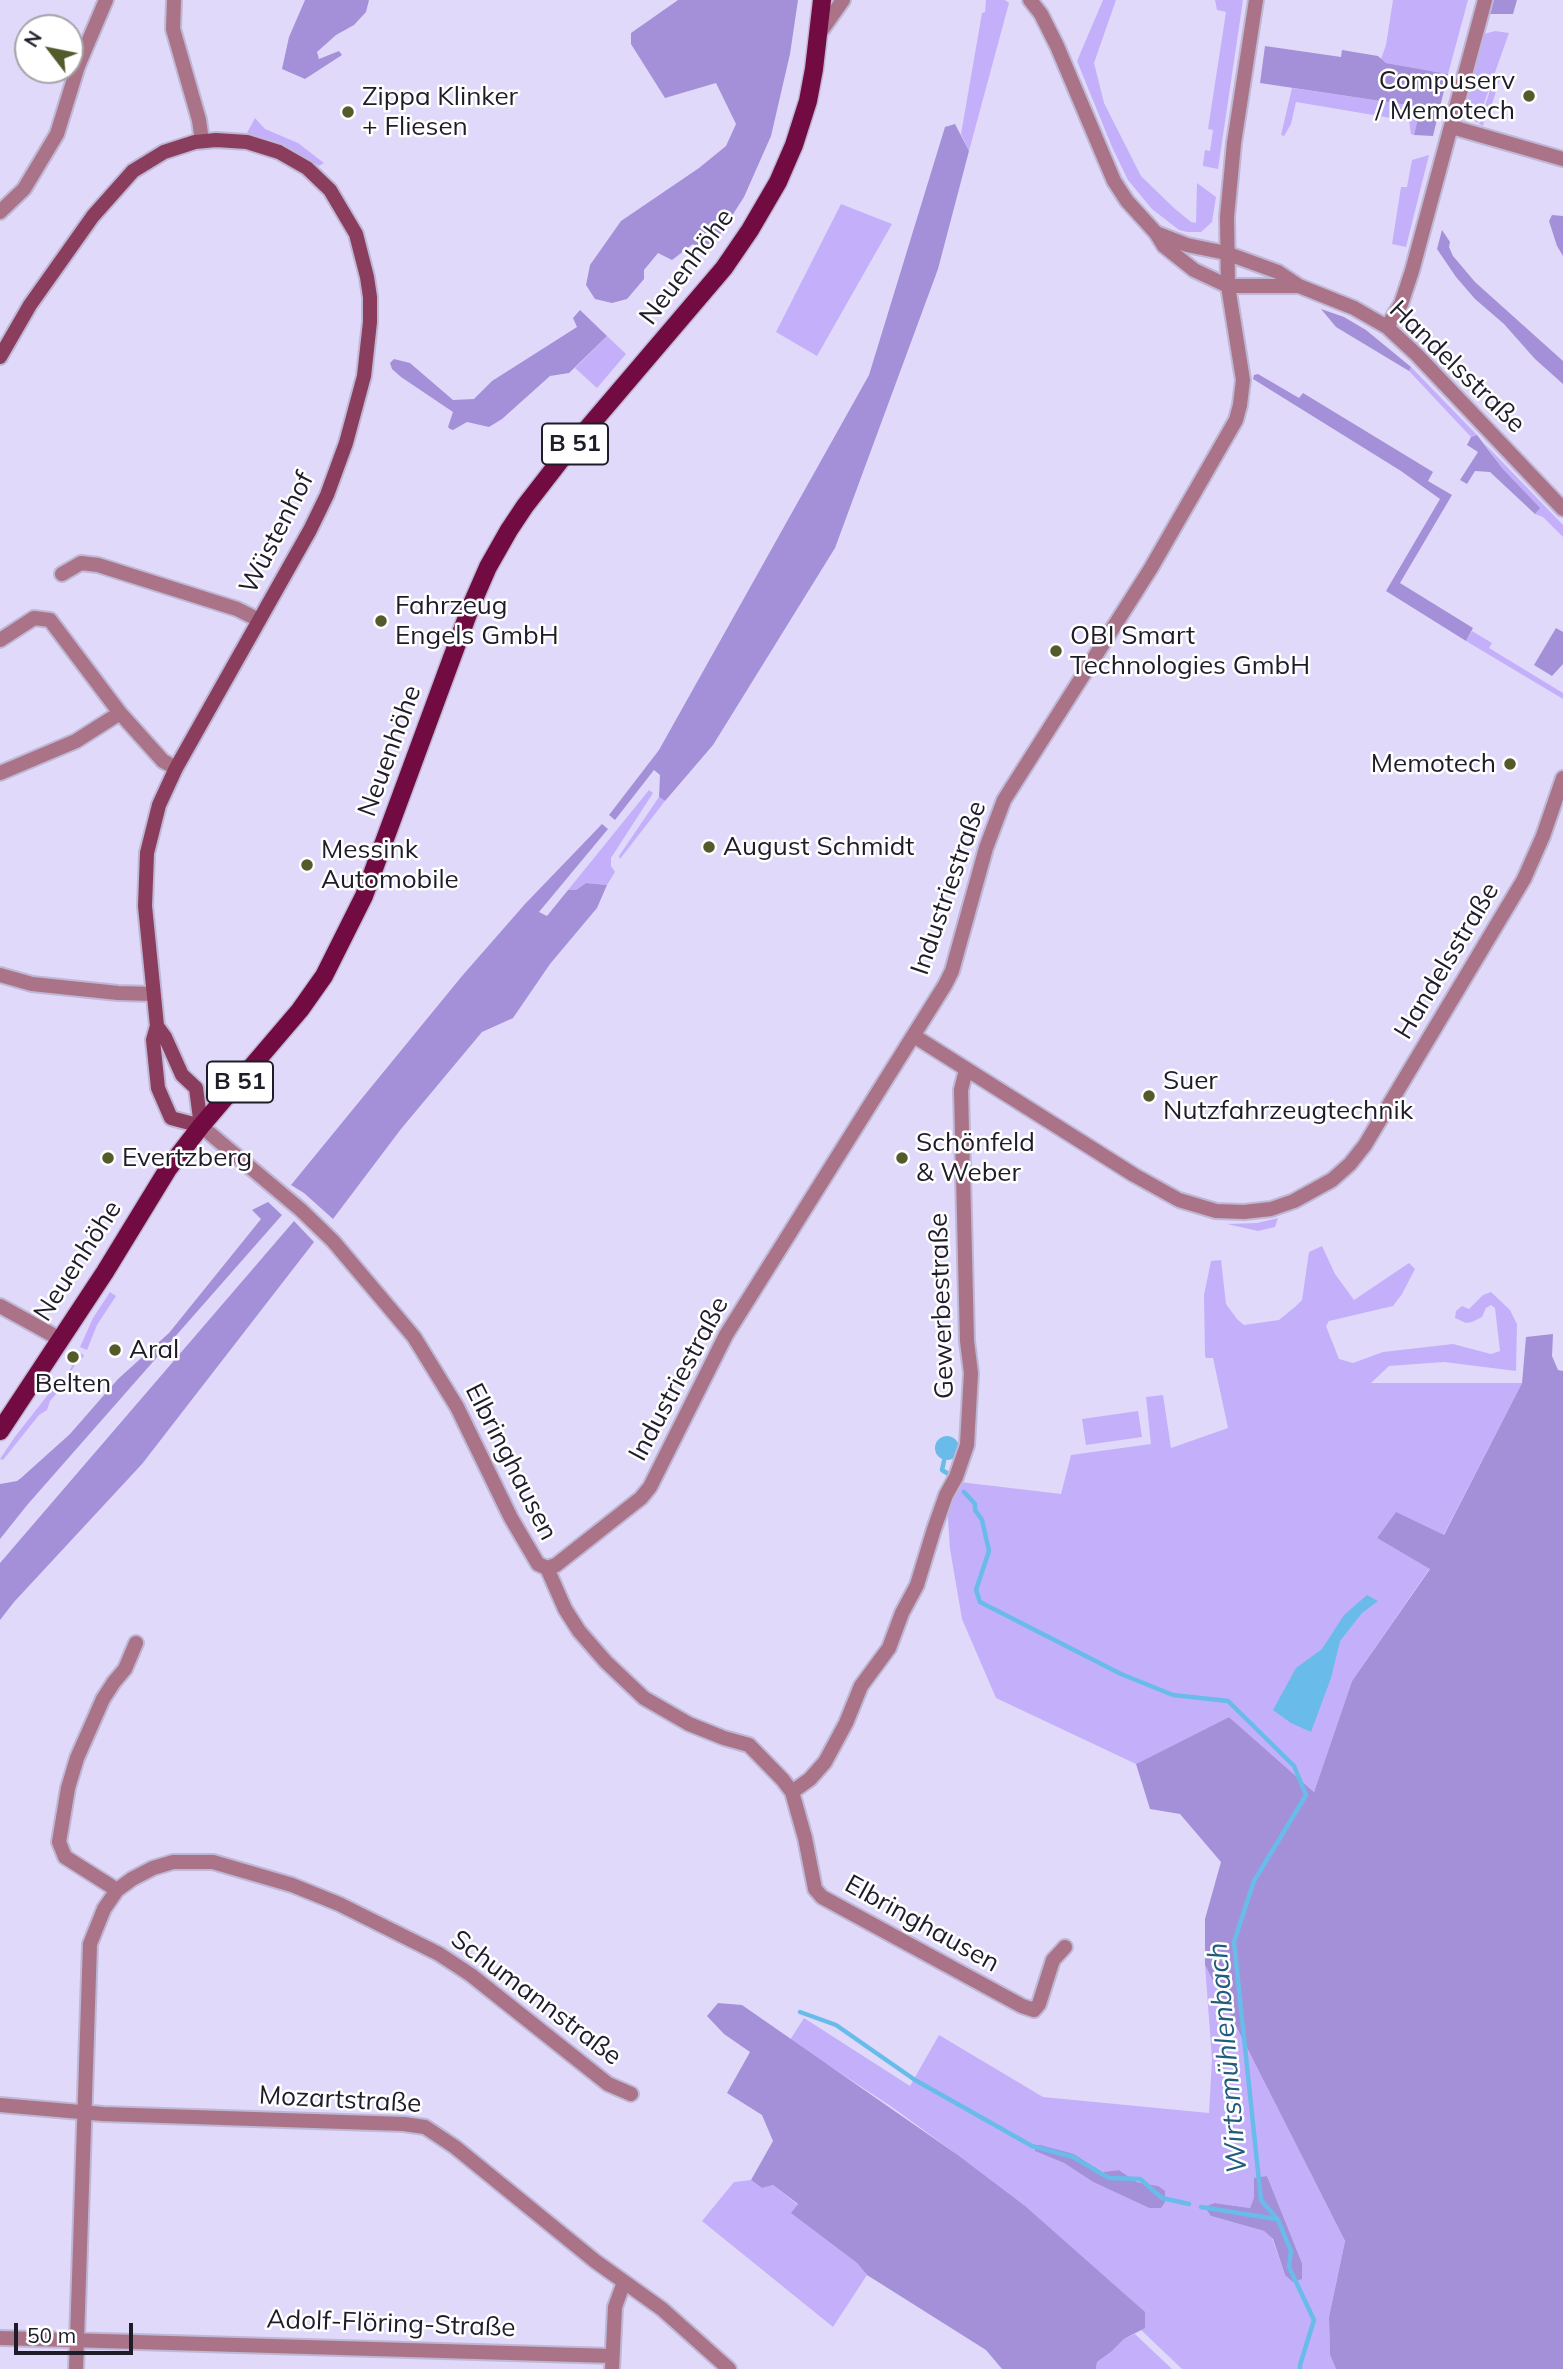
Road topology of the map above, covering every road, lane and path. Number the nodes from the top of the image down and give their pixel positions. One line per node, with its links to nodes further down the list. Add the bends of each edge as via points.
1 (106, 0): 12 (street, via 78,66 57,134 24,189)
2 (174, 0): 10 (street, via 173,29)
3 (822, 0): 8 (main road, Neuenhöhe / B 51)
4 (843, 0): 8 (street)
5 (1030, 0): 13 (street, via 1057,46 1114,181)
6 (1256, 0): 14 (street, Industriestraße, via 1230,172)
7 (1485, 0): 9 (street)
8 (818, 35): 32 (main road, Neuenhöhe / B 51, via 802,121 784,170 761,213 698,301 564,457 509,530 471,606 344,938 300,1010)
9 (1452, 127): 11 (street); 17 (street, via 1415,261 1401,304)
10 (202, 141): 18 (main road, Wüstenhof, via 163,152 121,182 65,252); 21 (main road, Wüstenhof, via 269,148 307,168 325,184 356,234 370,297 368,351 346,443 318,514)
11 (1563, 159)
12 (0, 212)
13 (1156, 233): 14 (street); 15 (street, via 1164,246 1194,270)
14 (1226, 253): 15 (street, Industriestraße); 16 (street, Handelsstraße, via 1278,272)
15 (1228, 286): 16 (street, Handelsstraße); 30 (street, Industriestraße, via 1243,380 1236,420 1151,568 1004,800 951,971)
16 (1299, 286): 17 (street, Handelsstraße)
17 (1387, 327): 19 (street, Handelsstraße)
18 (1, 353)
19 (1563, 509)
20 (62, 574): 21 (street, via 81,563 98,565)
21 (259, 620): 24 (main road, Wüstenhof)
22 (0, 640): 23 (street, via 34,618 50,620)
23 (120, 713): 24 (street, via 163,761); 25 (street, via 76,741)
24 (176, 768): 28 (main road, Wüstenhof, via 154,820 146,862)
25 (0, 773)
26 (1563, 778): 31 (street, Handelsstraße, via 1524,879 1372,1134 1341,1173 1305,1197 1271,1209 1244,1212 1206,1209 1180,1200)
27 (0, 975): 28 (street, via 33,984)
28 (153, 994): 29 (main road, Wüstenhof)
29 (157, 1026): 32 (main road, Wüstenhof, via 182,1075 196,1088); 32 (main road, Wüstenhof, via 153,1041 162,1098 171,1118)
30 (914, 1036): 31 (street, Handelsstraße); 36 (street, Industriestraße, via 716,1351 646,1493 566,1558)
31 (966, 1070): 38 (street, Gewerbestraße, via 961,1090 971,1373 964,1458 889,1648 861,1686 825,1762)
32 (201, 1126): 34 (main road, Neuenhöhe / B 51, via 168,1169); 36 (street, Elbringhausen, via 333,1241 414,1337 457,1408 525,1543 538,1564)
33 (0, 1306): 34 (street)
34 (60, 1339): 35 (main road, Neuenhöhe / B 51)
35 (0, 1431)
36 (547, 1568): 38 (street, Elbringhausen, via 579,1631 625,1681 669,1714 749,1745)
37 (136, 1643): 39 (street, via 125,1669 103,1699 77,1758 60,1842 65,1857)
38 (792, 1792): 40 (street, Elbringhausen, via 816,1889 832,1905 1034,2010 1053,1960)
39 (117, 1890): 41 (street, Schumannstraße, via 153,1868 191,1860 292,1885 439,1954 608,2084); 43 (street, Schumannstraße, via 90,1944)
40 (1065, 1947)
41 (631, 2094)
42 (0, 2105): 43 (street, Mozartstraße)
43 (85, 2112): 44 (street, Mozartstraße, via 425,2127); 46 (street, Schumannstraße)
44 (624, 2282): 47 (street, via 615,2307); 49 (street, Mozartstraße)
45 (0, 2338): 46 (street, Adolf-Flöring-Straße)
46 (77, 2340): 47 (street, Adolf-Flöring-Straße); 48 (street, Schumannstraße)
47 (612, 2362)
48 (76, 2369)
49 (729, 2369)

